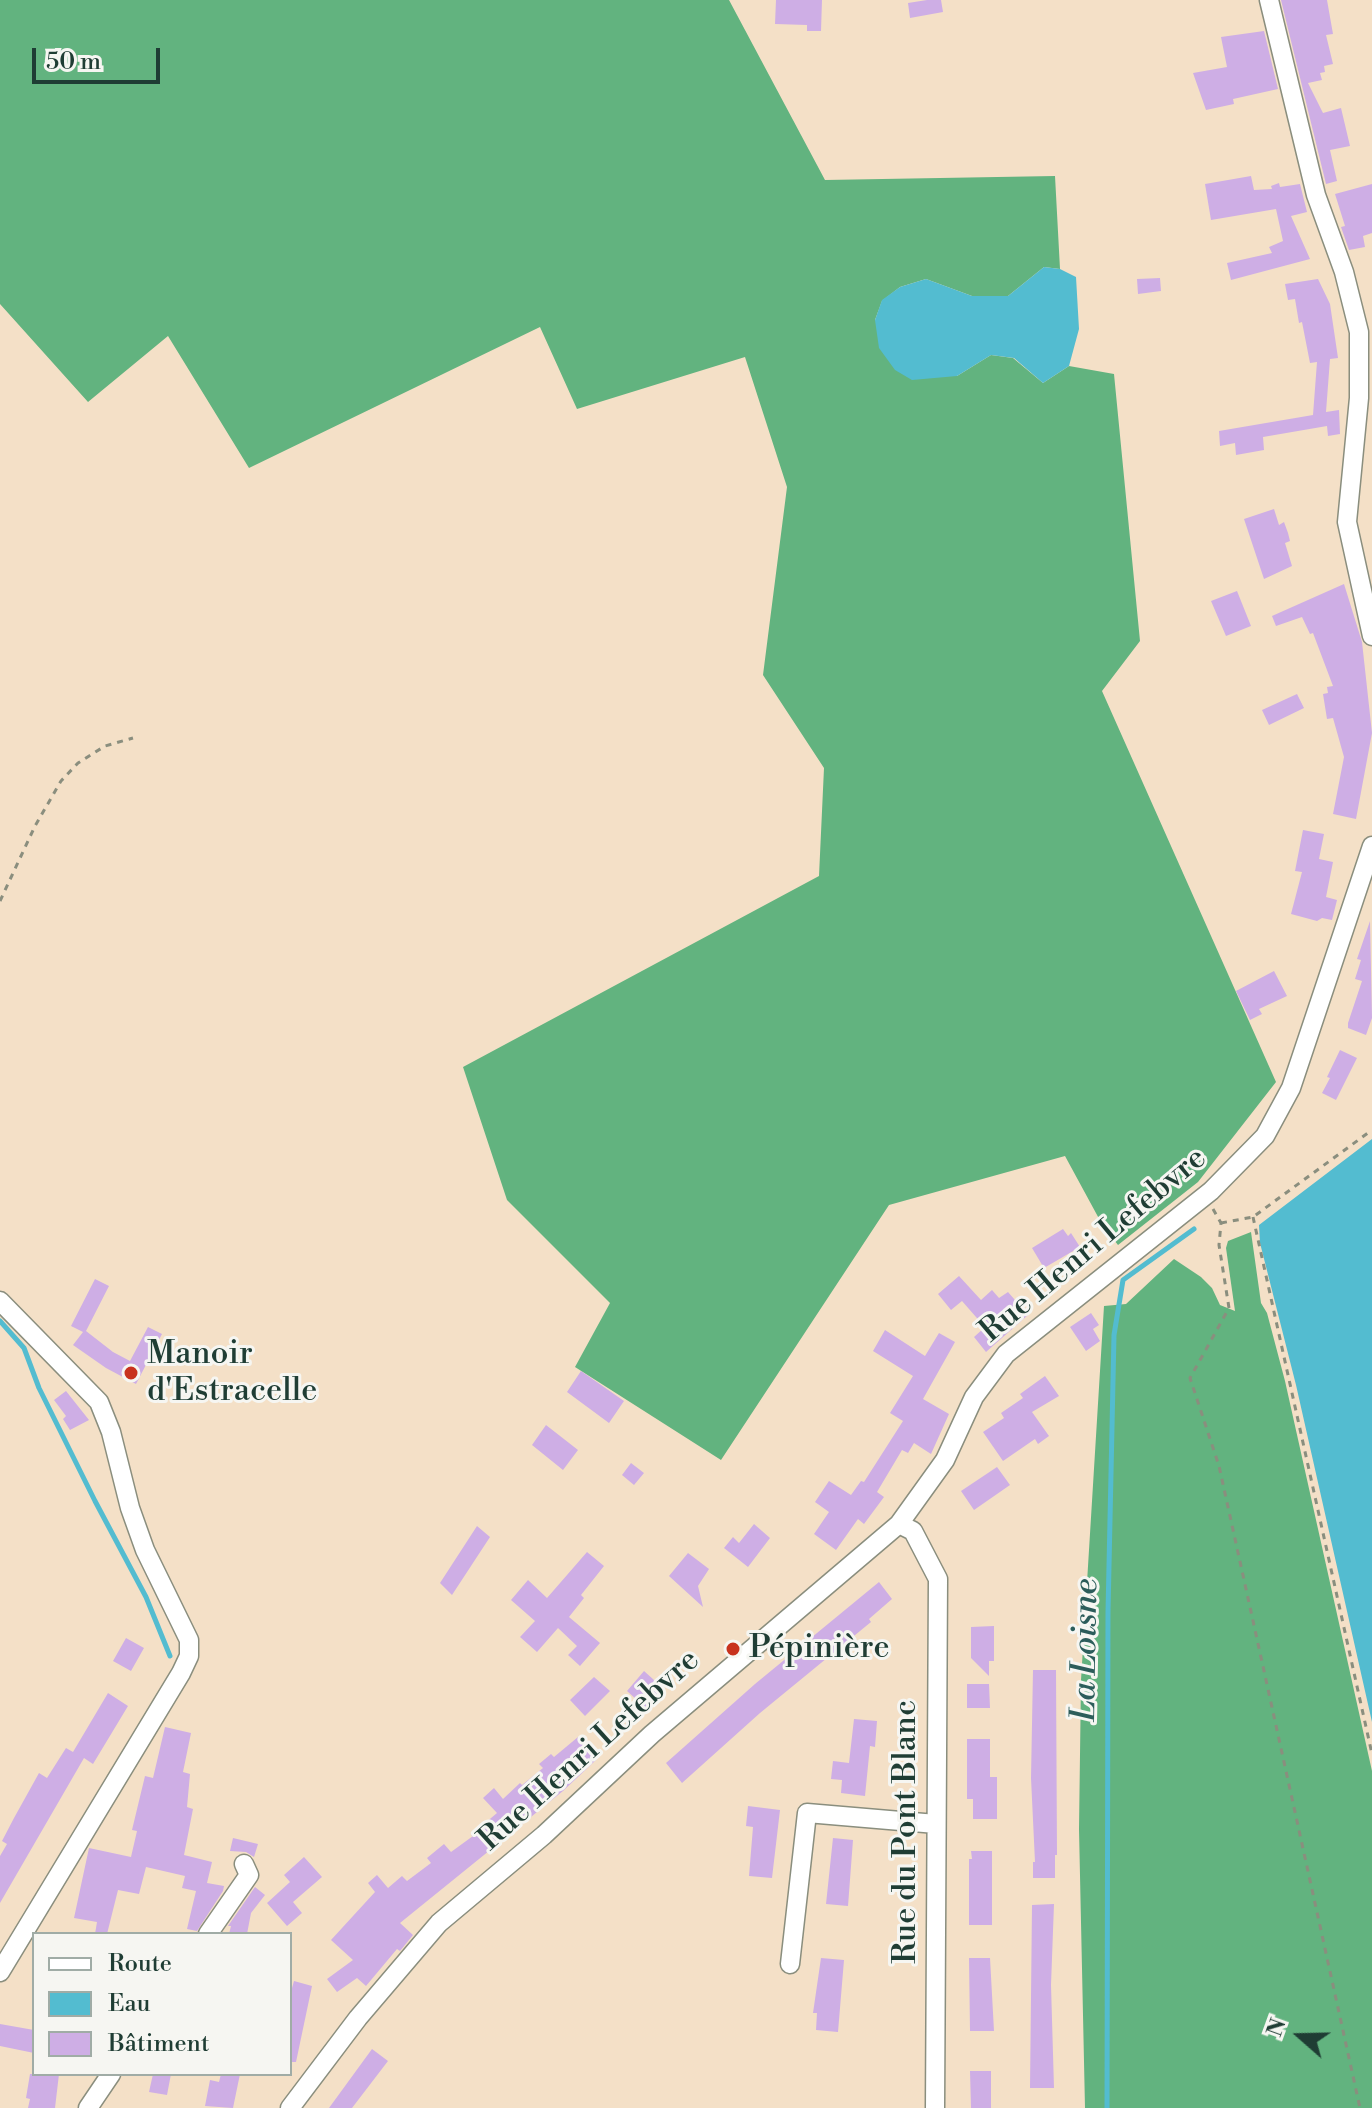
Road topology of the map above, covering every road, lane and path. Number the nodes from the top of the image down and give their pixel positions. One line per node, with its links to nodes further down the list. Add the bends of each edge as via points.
1 (1269, 0): 2 (street, via 1316,195 1359,332 1359,398 1347,522)
2 (1372, 636)
3 (133, 738): 5 (path, via 105,746 61,781)
4 (1372, 846): 7 (street, Rue Henri Lefebvre, via 1282,1109 1265,1136)
5 (0, 901)
6 (1372, 1130): 8 (path)
7 (1206, 1195): 9 (path); 11 (street, Rue Henri Lefebvre, via 1006,1354 974,1397 945,1460)
8 (1253, 1217): 9 (path); 12 (path)
9 (1221, 1223): 22 (path, via 1219,1245 1229,1308 1190,1378 1219,1466)
10 (0, 1301): 17 (street, via 99,1402 130,1508 189,1640 189,1656)
11 (899, 1524): 13 (street, Rue du Pont Blanc, via 913,1531 938,1579); 20 (street, Rue Henri Lefebvre, via 439,1923)
12 (1372, 1754)
13 (936, 1824): 16 (street, via 807,1813); 21 (street, Rue du Pont Blanc)
14 (244, 1864): 15 (street, via 249,1875)
15 (209, 1932)
16 (790, 1964)
17 (0, 1972)
18 (110, 2076): 19 (street)
19 (88, 2108)
20 (290, 2108)
21 (935, 2108)
22 (1360, 2108)

